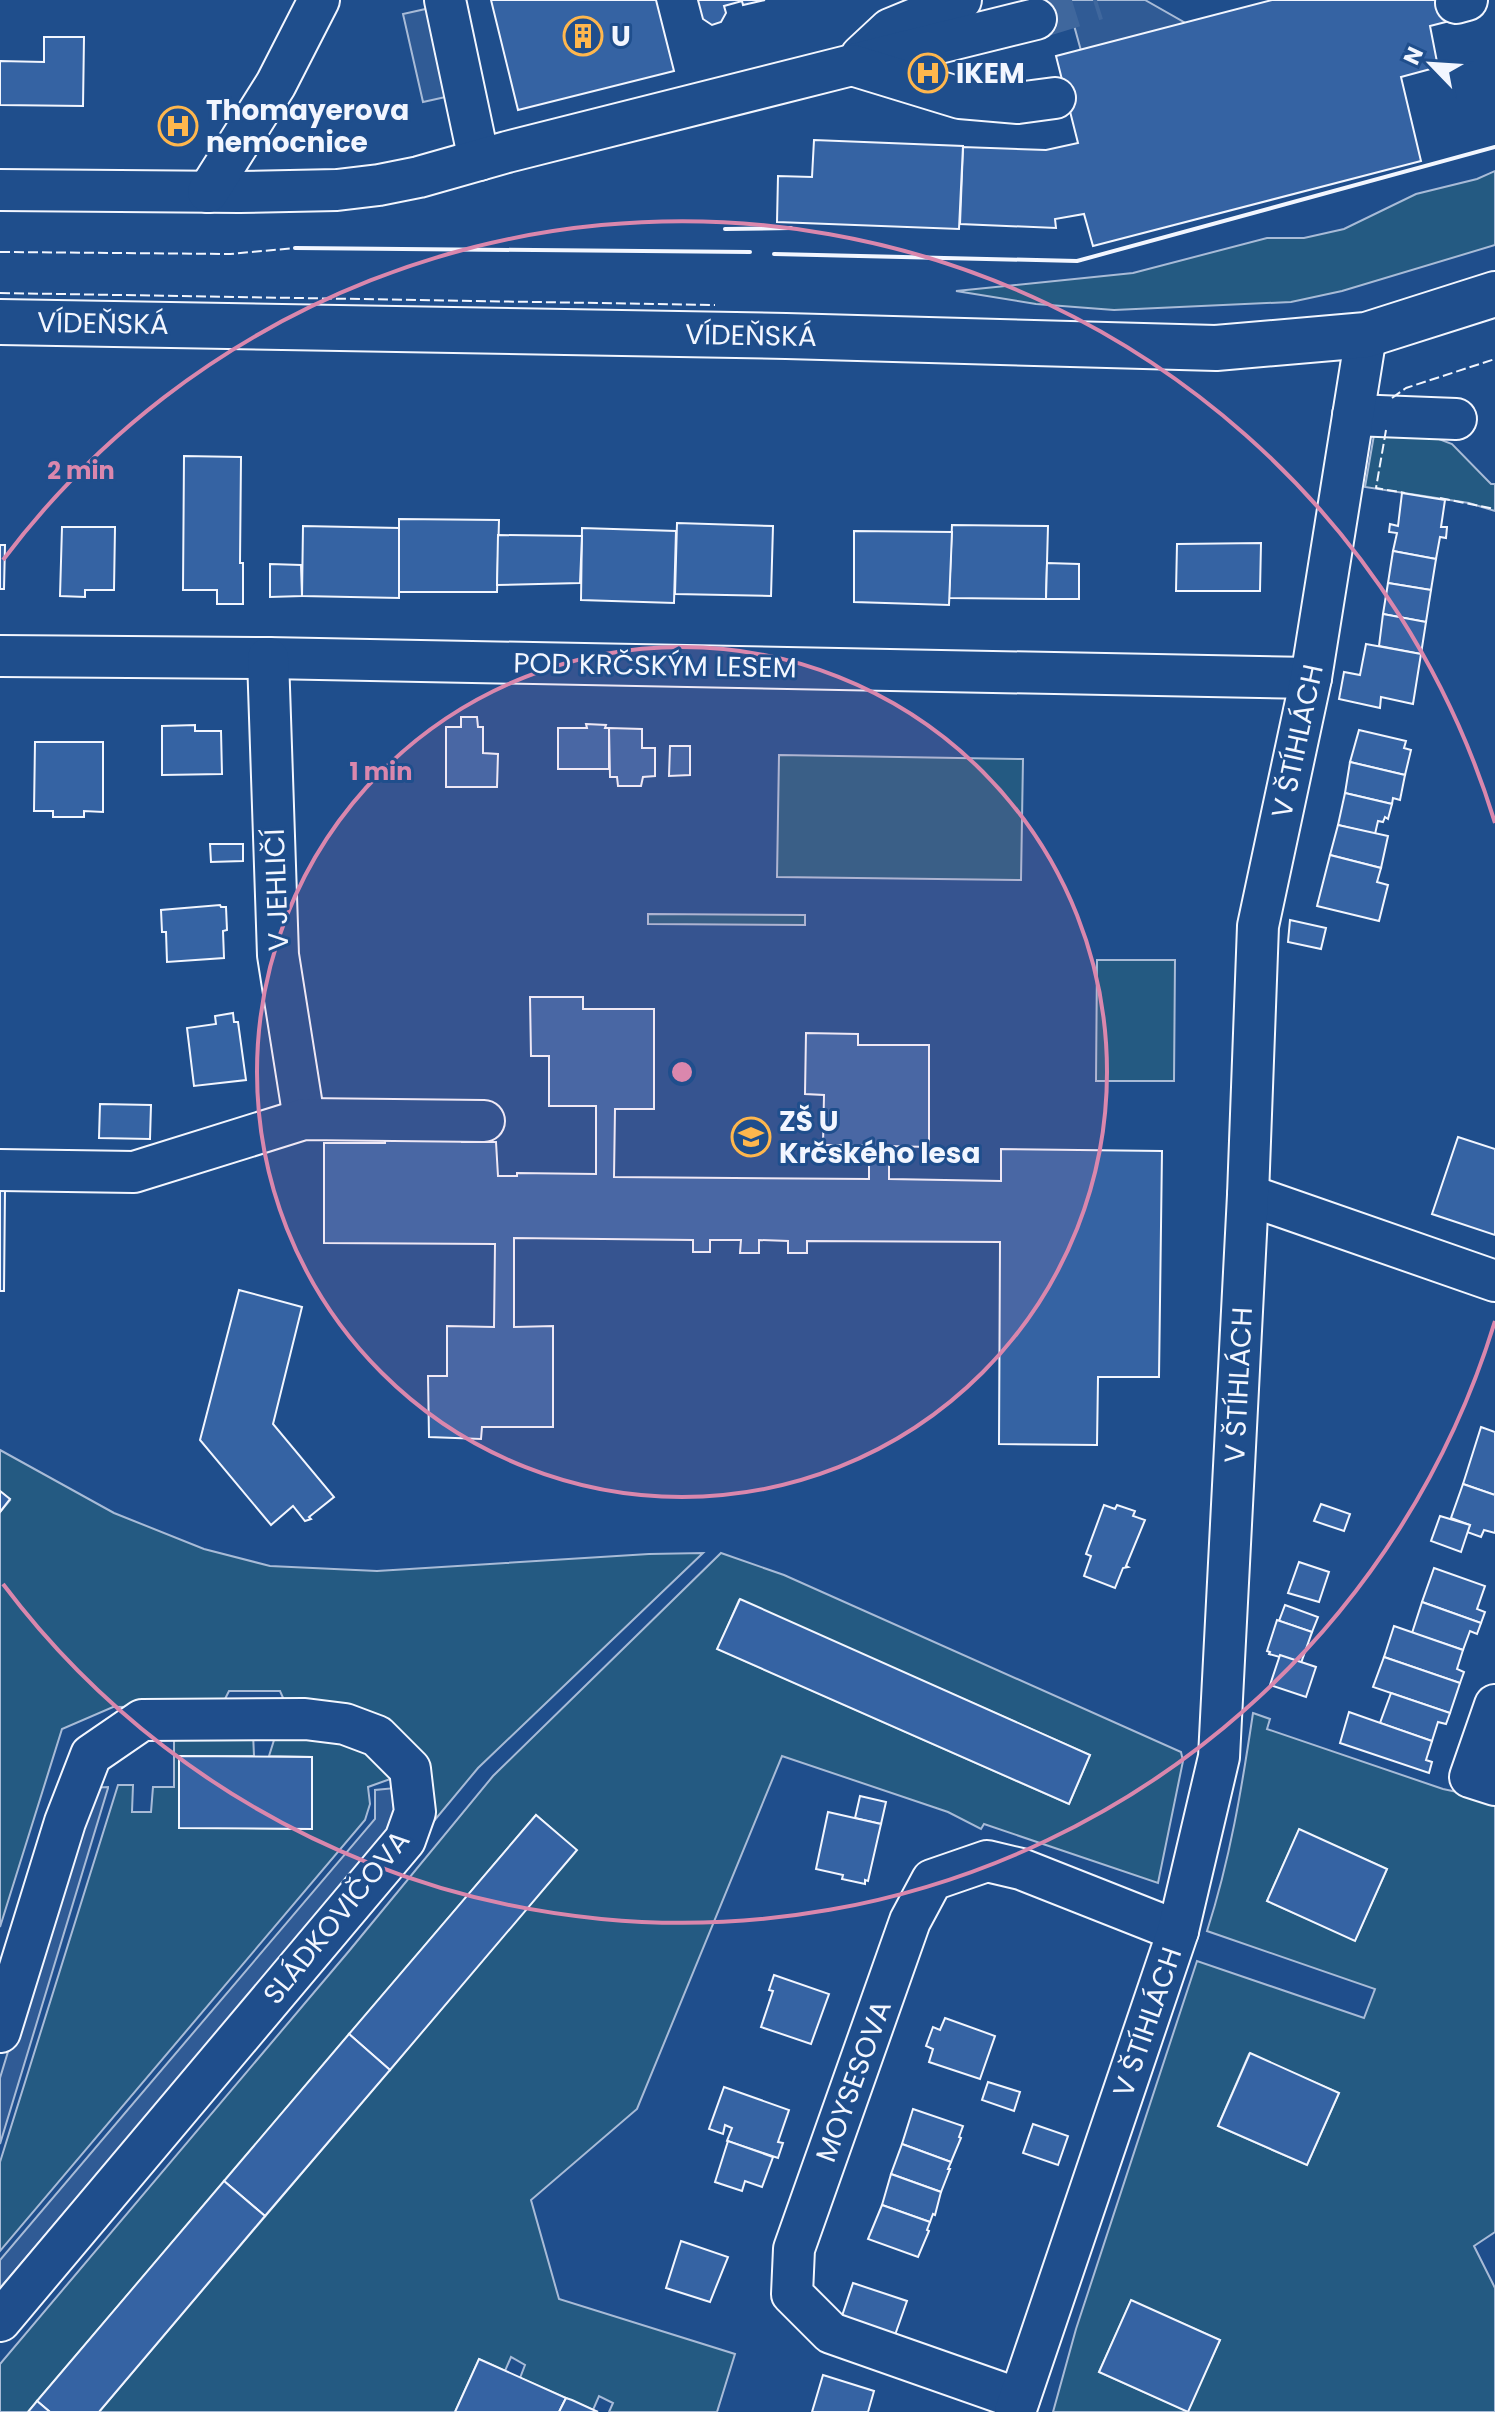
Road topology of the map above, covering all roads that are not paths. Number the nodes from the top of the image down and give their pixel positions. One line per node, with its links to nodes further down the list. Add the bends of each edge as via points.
1 (319, 0): 9 (street, via 276,84)
2 (445, 0): 7 (street)
3 (961, 0): 5 (street, via 890,29)
4 (1036, 19): 5 (street)
5 (852, 65): 6 (street, via 960,98 1018,103); 7 (street)
6 (1055, 98)
7 (479, 160): 9 (street, via 419,177 337,190)
8 (0, 190): 9 (street)
9 (208, 192)
10 (1495, 294): 12 (main road, VÍDEŇSKÁ)
11 (0, 322): 12 (main road, VÍDEŇSKÁ, via 1216,348)
12 (1366, 335): 13 (street, V ŠTÍHLÁCH)
13 (1353, 415): 14 (street); 17 (street, V ŠTÍHLÁCH)
14 (1456, 419)
15 (0, 656): 16 (street, POD KRČSKÝM LESEM)
16 (268, 658): 17 (street, POD KRČSKÝM LESEM); 18 (street, V JEHLIČÍ, via 278,955)
17 (1311, 678): 21 (street, V ŠTÍHLÁCH, via 1258,926)
18 (304, 1119): 19 (street); 20 (street, via 134,1172)
19 (484, 1121)
20 (1, 1170)
21 (1248, 1195): 22 (street); 25 (street, V ŠTÍHLÁCH, via 1219,1757)
22 (1495, 1281)
23 (1495, 1705): 24 (street)
24 (1483, 1781)
25 (1178, 1931): 28 (street, V ŠTÍHLÁCH); 28 (street, MOYSESOVA, via 1021,1869 987,1861 932,1880 910,1921 794,2249 792,2294 831,2333)
26 (0, 2032): 27 (street, SLÁDKOVIČOVA, via 91,1755 142,1720 305,1719 345,1724 377,1736 410,1769 415,1812 405,1840)
27 (0, 2321)
28 (1017, 2406)

